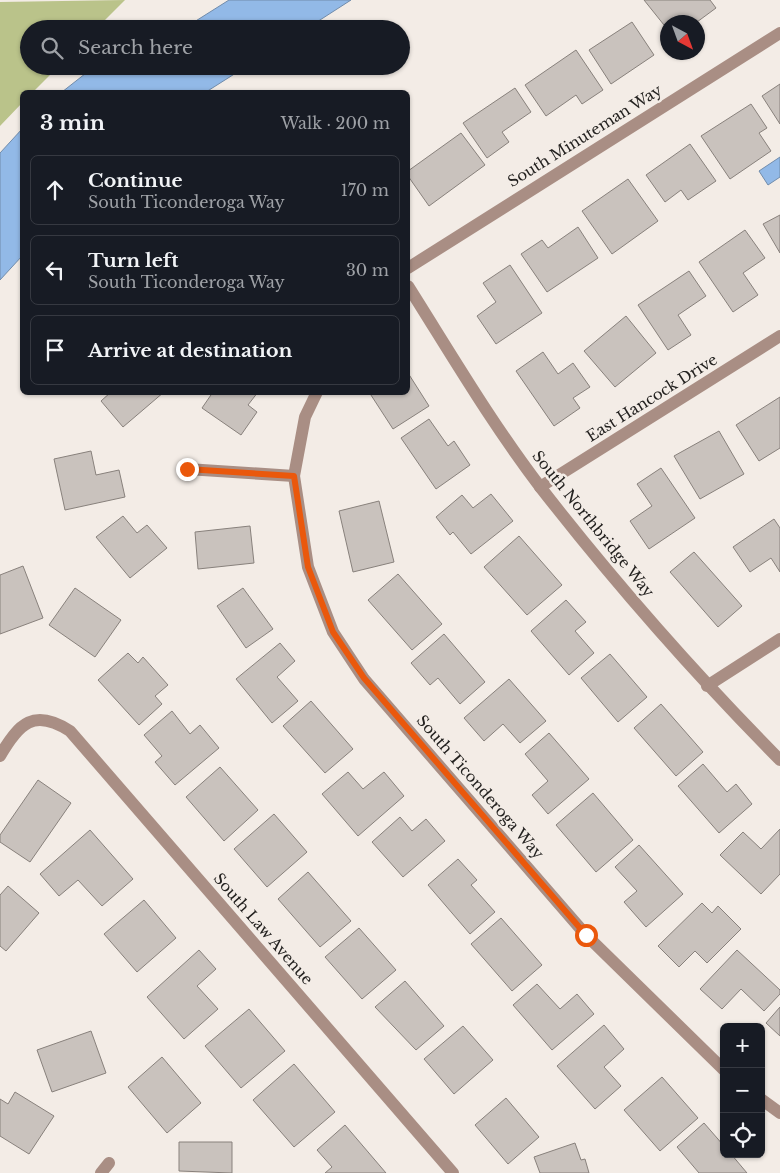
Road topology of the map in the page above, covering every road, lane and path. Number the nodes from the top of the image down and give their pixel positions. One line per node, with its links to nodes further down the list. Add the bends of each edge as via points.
1 (780, 32): 2 (street, South Minuteman Way)
2 (410, 267)
3 (410, 289): 8 (street, South Northbridge Way, via 502,434)
4 (780, 336): 8 (street, East Hancock Drive)
5 (316, 395): 7 (street, South Ticonderoga Way, via 305,417)
6 (187, 469): 7 (street)
7 (294, 476): 13 (street, South Ticonderoga Way, via 308,567 333,632 364,678 586,935)
8 (540, 487): 10 (street, South Northbridge Way)
9 (780, 640): 10 (street)
10 (707, 686): 12 (street, South Northbridge Way)
11 (0, 756): 16 (street, South Law Avenue, via 14,733 26,723 41,719 56,722 70,731)
12 (780, 760)
13 (722, 1068)
14 (765, 1102): 15 (street)
15 (780, 1113)
16 (453, 1173)

